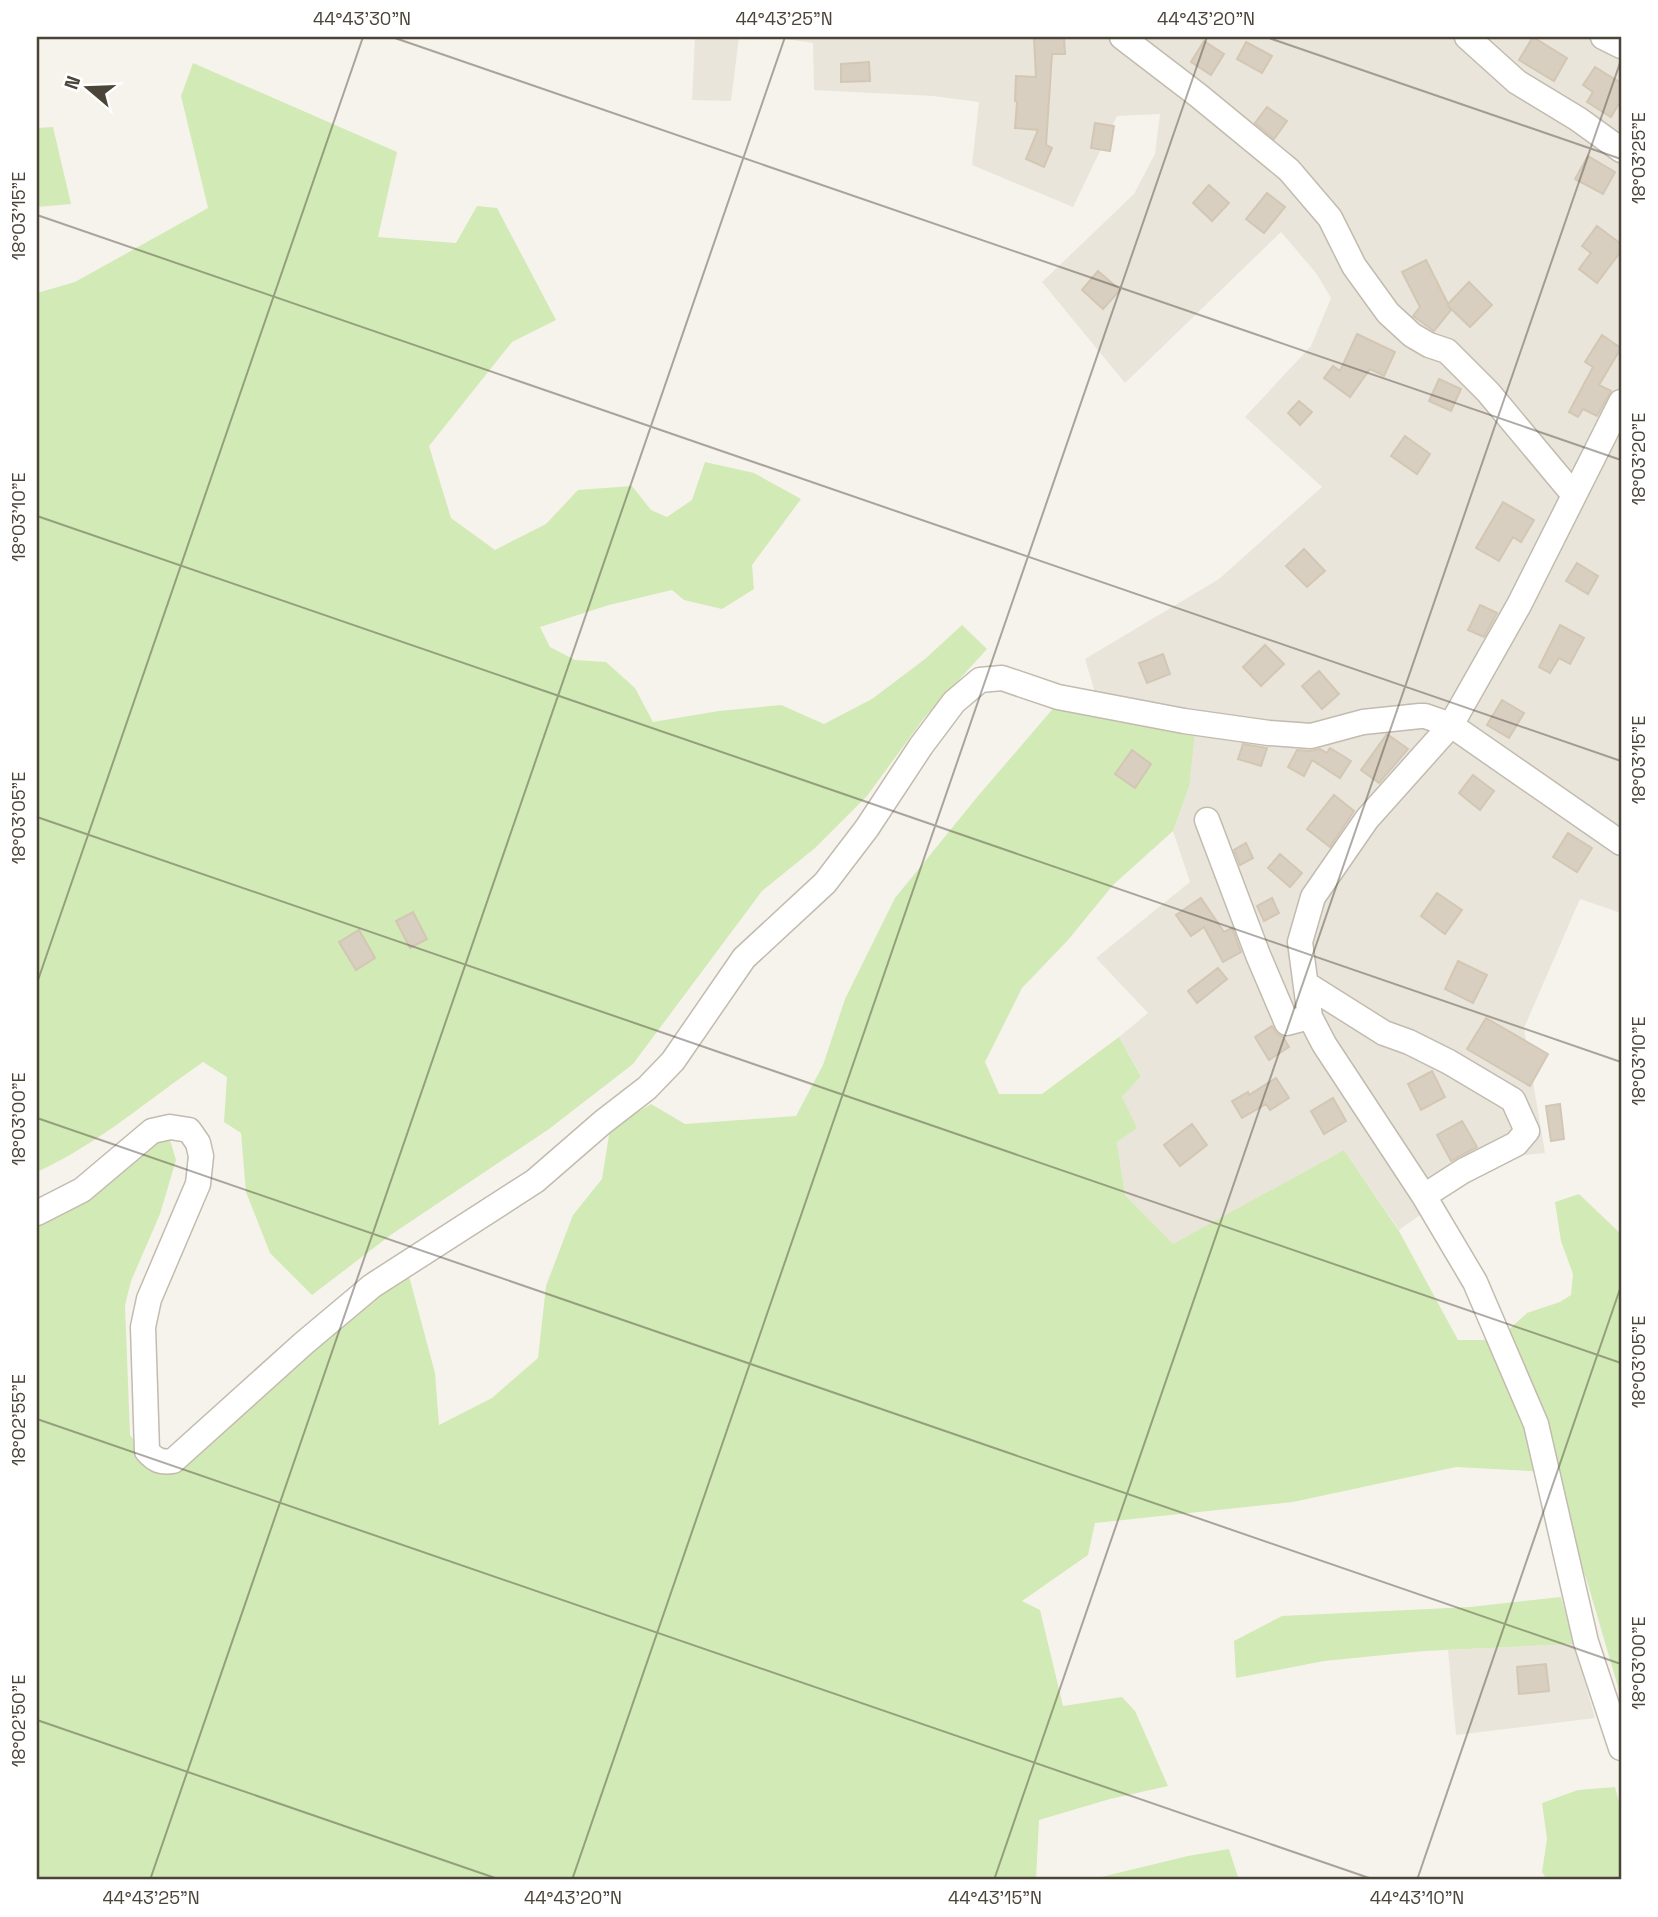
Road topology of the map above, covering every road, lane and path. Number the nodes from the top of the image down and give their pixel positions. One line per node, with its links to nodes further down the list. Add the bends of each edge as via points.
1 (1122, 37): 7 (street, via 1289,170 1330,218 1353,266 1388,313 1412,335 1447,351 1488,392)
2 (1467, 37): 5 (street, via 1517,82)
3 (1603, 37): 4 (street)
4 (1621, 46)
5 (1621, 150)
6 (1621, 402): 7 (street)
7 (1574, 495): 8 (street)
8 (1451, 725): 10 (street); 11 (street, via 1367,819 1313,897 1300,942); 14 (street, via 1420,716 1363,722 1311,736 1269,733 1058,697 1002,678 980,680 954,702 825,884 744,958 673,1061 647,1088 535,1181 372,1286 173,1461 163,1463 147,1451 144,1327 149,1299 198,1184 198,1143 189,1130 170,1127 152,1131 82,1190)
9 (1207, 820): 12 (street, via 1287,1023)
10 (1621, 843)
11 (1306, 984): 12 (street); 13 (street, via 1384,1033 1450,1062 1513,1100 1527,1131 1516,1144)
12 (1310, 1017): 13 (street)
13 (1424, 1196): 15 (street, via 1475,1282 1536,1424 1586,1642)
14 (37, 1213)
15 (1621, 1748)

